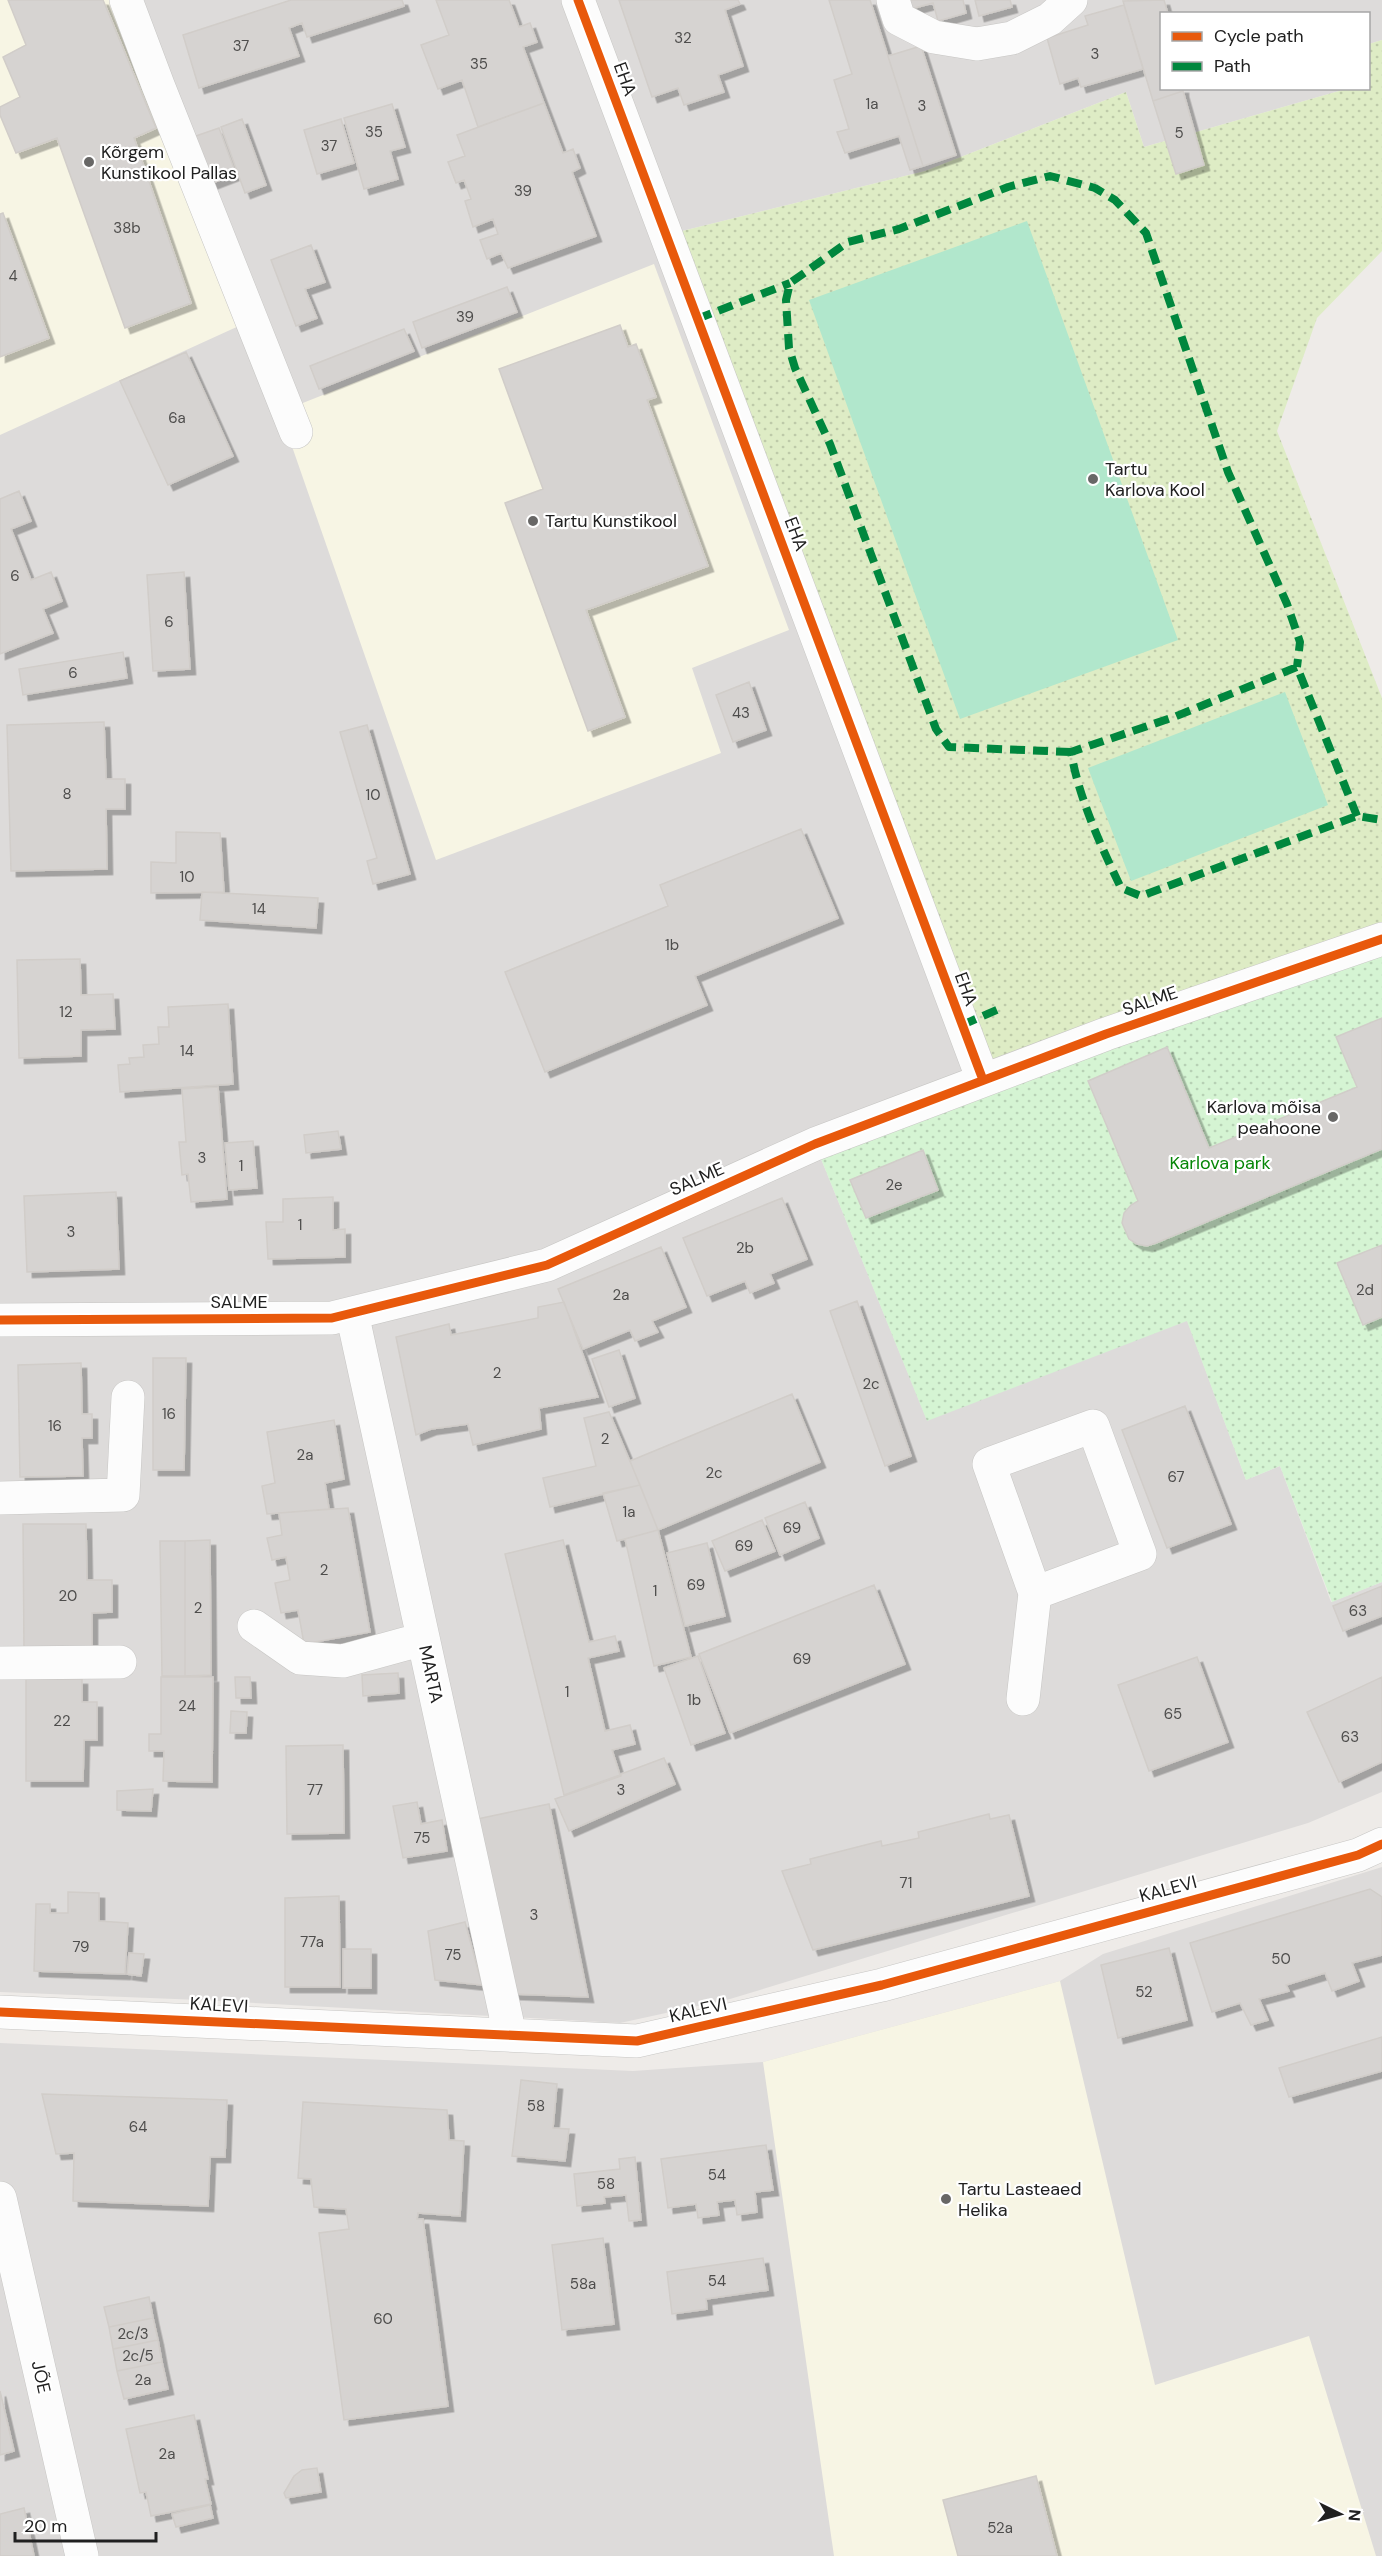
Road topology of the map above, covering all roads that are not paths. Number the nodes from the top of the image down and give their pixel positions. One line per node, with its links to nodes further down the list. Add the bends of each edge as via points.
1 (126, 0): 5 (street)
2 (578, 0): 7 (street, EHA)
3 (893, 0): 4 (street, via 899,19 934,37 977,44 1012,38 1050,19)
4 (1071, 0)
5 (296, 432)
6 (1382, 939): 7 (street, SALME)
7 (983, 1080): 8 (street, SALME, via 815,1144 547,1265)
8 (352, 1313): 9 (street, SALME, via 332,1318); 14 (street, MARTA)
9 (0, 1320)
10 (128, 1397): 11 (street, via 123,1495)
11 (0, 1498)
12 (1035, 1593): 12 (street, via 988,1464 1093,1426 1140,1554); 17 (street)
13 (254, 1626): 14 (street, via 300,1658 343,1661)
14 (423, 1639): 20 (street, MARTA)
15 (120, 1662): 16 (street)
16 (0, 1663)
17 (1023, 1699)
18 (1382, 1844): 20 (street, KALEVI, via 1358,1855 882,1985 637,2041)
19 (0, 2012): 20 (street, KALEVI)
20 (510, 2035)
21 (0, 2198): 22 (street, JÕE)
22 (82, 2556)

